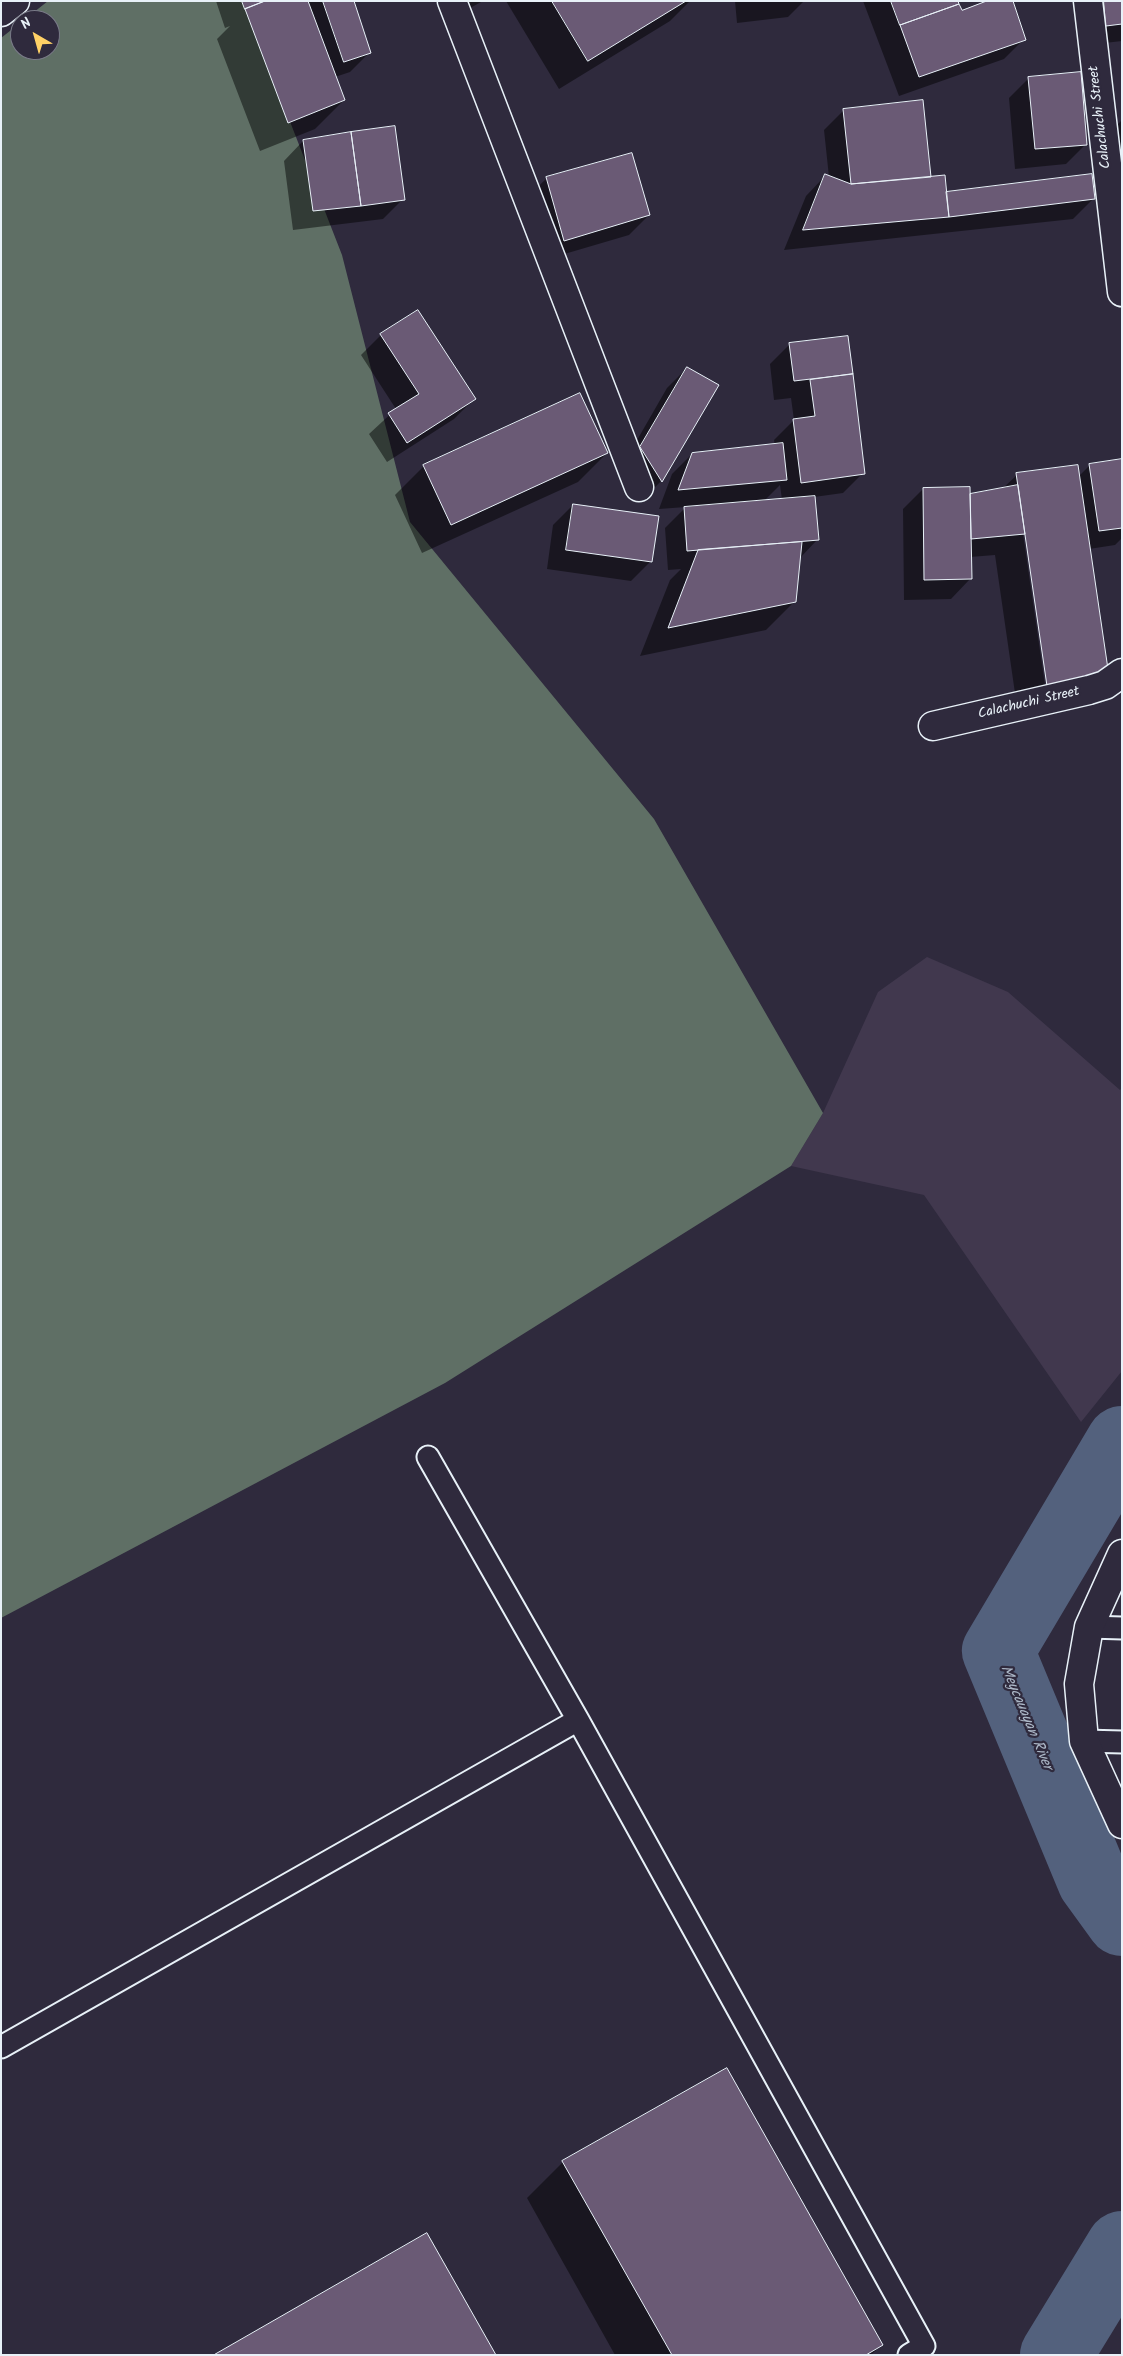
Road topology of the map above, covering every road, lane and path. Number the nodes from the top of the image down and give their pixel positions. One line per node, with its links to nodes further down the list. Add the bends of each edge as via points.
1 (15, 1): 4 (street)
2 (452, 1): 6 (street)
3 (1088, 1): 5 (street, Calachuchi Street)
4 (1, 12)
5 (1122, 292)
6 (639, 487)
7 (1122, 673): 8 (street, Calachuchi Street, via 1105,685 1089,690)
8 (933, 726)
9 (428, 1457): 13 (lane)
10 (1122, 1554): 11 (street)
11 (1089, 1627): 12 (lane); 14 (street, via 1079,1684)
12 (1122, 1628)
13 (578, 1720): 17 (lane); 18 (lane, via 924,2346)
14 (1084, 1741): 15 (lane); 16 (street)
15 (1122, 1742)
16 (1122, 1824)
17 (1, 2047)
18 (908, 2355)

